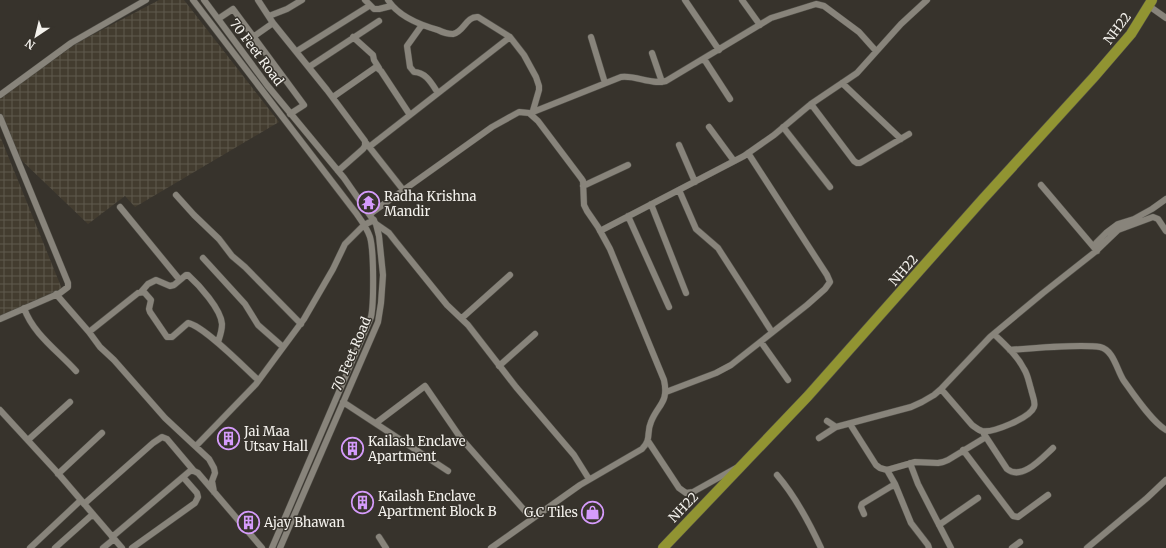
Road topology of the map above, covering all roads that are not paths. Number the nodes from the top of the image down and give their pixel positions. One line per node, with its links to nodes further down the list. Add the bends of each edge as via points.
1 (193, 0): 67 (street, 70 Feet Road)
2 (204, 0): 15 (street, 70 Feet Road)
3 (258, 0): 13 (street)
4 (302, 0): 13 (street)
5 (365, 0): 12 (street)
6 (685, 0): 24 (street)
7 (742, 0): 19 (street)
8 (927, 0): 26 (street)
9 (142, 1): 35 (street, via 71,42)
10 (391, 2): 12 (street, via 376,10); 18 (street, via 398,11)
11 (1150, 3): 14 (street); 117 (highway, NH22, via 1131,34 1094,77 818,385)
12 (370, 6): 25 (street)
13 (269, 16): 17 (street)
14 (1166, 18)
15 (218, 19): 20 (street, via 233,9); 39 (street, 70 Feet Road)
16 (379, 21): 21 (street)
17 (273, 23): 20 (street); 25 (street)
18 (422, 25): 22 (street, via 454,34 472,18 478,17); 34 (street, via 407,46 410,67 414,72 424,75)
19 (760, 25): 24 (street); 26 (street, via 776,16 820,5 859,32)
20 (253, 37): 39 (street, via 304,104)
21 (353, 37): 29 (street); 30 (street, via 373,55)
22 (510, 37): 34 (street); 40 (street, via 524,55 538,82 539,90)
23 (591, 37): 32 (street)
24 (719, 50): 28 (street)
25 (297, 51): 29 (street)
26 (876, 52): 33 (street, via 857,73)
27 (652, 53): 31 (street)
28 (704, 59): 31 (street); 37 (street)
29 (309, 67): 36 (street)
30 (379, 68): 36 (street, via 374,68); 41 (street)
31 (662, 82): 32 (street, via 625,76)
32 (605, 83): 40 (street)
33 (842, 84): 38 (street); 46 (street)
34 (438, 93): 41 (street)
35 (0, 95)
36 (333, 97): 47 (street)
37 (730, 99)
38 (811, 104): 44 (street); 46 (street, via 857,163)
39 (290, 114): 53 (street, 70 Feet Road)
40 (532, 114): 56 (street, via 581,178); 59 (street, via 519,112 492,127)
41 (410, 115): 49 (street)
42 (0, 117): 76 (street, via 68,283 65,290)
43 (709, 127): 51 (street)
44 (783, 127): 50 (street); 57 (street)
45 (909, 134): 46 (street)
46 (900, 139)
47 (365, 141): 49 (street); 53 (street, via 363,149)
48 (679, 145): 54 (street)
49 (369, 147): 59 (street)
50 (748, 153): 51 (street); 85 (street, via 830,282 807,305)
51 (734, 161): 54 (street)
52 (628, 165): 56 (street)
53 (338, 171): 64 (street, 70 Feet Road)
54 (695, 182): 58 (street)
55 (1042, 185): 70 (street)
56 (583, 186): 68 (street, via 584,205)
57 (830, 187)
58 (679, 190): 62 (street); 85 (street, via 696,229 718,248)
59 (404, 191): 64 (street)
60 (176, 196): 82 (street)
61 (1166, 199): 70 (street, via 1106,233 1096,243)
62 (651, 204): 65 (street); 75 (street)
63 (120, 207): 73 (street)
64 (370, 214): 66 (street, 70 Feet Road)
65 (628, 216): 68 (street); 77 (street)
66 (375, 222): 67 (street); 79 (street, via 396,242 447,305); 83 (street, 70 Feet Road, via 380,236 383,275)
67 (364, 224): 81 (street, 70 Feet Road, via 372,248 373,306); 82 (street, via 346,244)
68 (600, 231): 97 (street, via 664,380)
69 (1166, 231): 70 (street, via 1158,219 1153,217 1118,230)
70 (1097, 251): 87 (street)
71 (203, 258): 90 (street, via 244,304 258,325)
72 (510, 275): 79 (street)
73 (179, 279): 74 (street, via 170,286 156,280); 88 (street, via 188,275 218,311 222,324)
74 (141, 292): 84 (street); 88 (street, via 151,300 149,310 167,337 172,337 188,323)
75 (686, 293)
76 (56, 294): 78 (street); 84 (street)
77 (669, 307)
78 (24, 308): 80 (street); 93 (street, via 38,332)
79 (462, 318): 92 (street)
80 (0, 319)
81 (369, 322): 83 (street); 104 (street, 70 Feet Road)
82 (301, 324): 90 (street)
83 (377, 324): 99 (street, 70 Feet Road)
84 (89, 332): 114 (street, via 165,418)
85 (772, 332): 89 (street)
86 (535, 334): 92 (street)
87 (994, 334): 91 (street); 96 (street)
88 (218, 342): 94 (street)
89 (761, 342): 95 (street); 97 (street, via 716,373)
90 (283, 347): 94 (street)
91 (1010, 350): 107 (street, via 1070,346 1101,347 1115,362 1124,380 1147,412); 108 (street, via 1025,370 1034,408 1021,419 990,431)
92 (499, 366): 125 (street, via 574,455)
93 (76, 371)
94 (258, 380): 114 (street, via 246,396)
95 (788, 380)
96 (941, 389): 103 (street, via 922,402); 108 (street, via 972,425)
97 (666, 392): 113 (street, via 651,421)
98 (70, 402): 112 (street)
99 (343, 402): 102 (street); 106 (street, 70 Feet Road)
100 (0, 410): 112 (street)
101 (827, 421): 105 (street)
102 (376, 423): 121 (street); 134 (street, via 426,386 460,438)
103 (850, 424): 105 (street); 119 (street, via 876,465)
104 (325, 425): 106 (street); 145 (street, 70 Feet Road)
105 (836, 427): 111 (street)
106 (331, 428): 146 (street, 70 Feet Road)
107 (1166, 430)
108 (982, 431): 110 (street)
109 (102, 433): 122 (street)
110 (986, 437): 115 (street, via 1007,469 1017,474 1033,465); 116 (street)
111 (819, 438)
112 (28, 440): 122 (street)
113 (648, 441): 117 (street, via 679,488 686,494); 125 (street, via 642,449)
114 (196, 446): 128 (street, via 214,468)
115 (1053, 448)
116 (963, 450): 118 (street, via 943,462); 129 (street, via 1013,516 1018,516)
117 (744, 463): 149 (highway, NH22)
118 (910, 463): 119 (street); 135 (street)
119 (887, 470): 127 (street)
120 (194, 471): 124 (street); 128 (street); 131 (street, via 167,439 162,438)
121 (448, 471)
122 (58, 474): 131 (street)
123 (777, 475): 150 (street, via 799,505)
124 (183, 477): 137 (street); 143 (street, via 197,493 195,503)
125 (590, 479): 134 (street)
126 (1166, 480): 154 (street)
127 (895, 484): 133 (street, via 862,504); 151 (street, via 911,523)
128 (214, 492): 144 (street)
129 (1048, 494)
130 (978, 498): 135 (street)
131 (83, 502): 132 (street); 139 (street)
132 (93, 514): 137 (street); 140 (street)
133 (864, 514)
134 (532, 520): 148 (street)
135 (939, 526): 152 (street)
136 (379, 537): 147 (street)
137 (113, 538): 141 (street); 142 (street)
138 (1020, 542): 153 (street)
139 (30, 548)
140 (55, 548)
141 (103, 548)
142 (122, 548)
143 (132, 548)
144 (262, 548)
145 (272, 548)
146 (280, 548)
147 (386, 548)
148 (491, 548)
149 (663, 548)
150 (821, 548)
151 (929, 548)
152 (951, 548)
153 (1012, 548)
154 (1087, 548)

